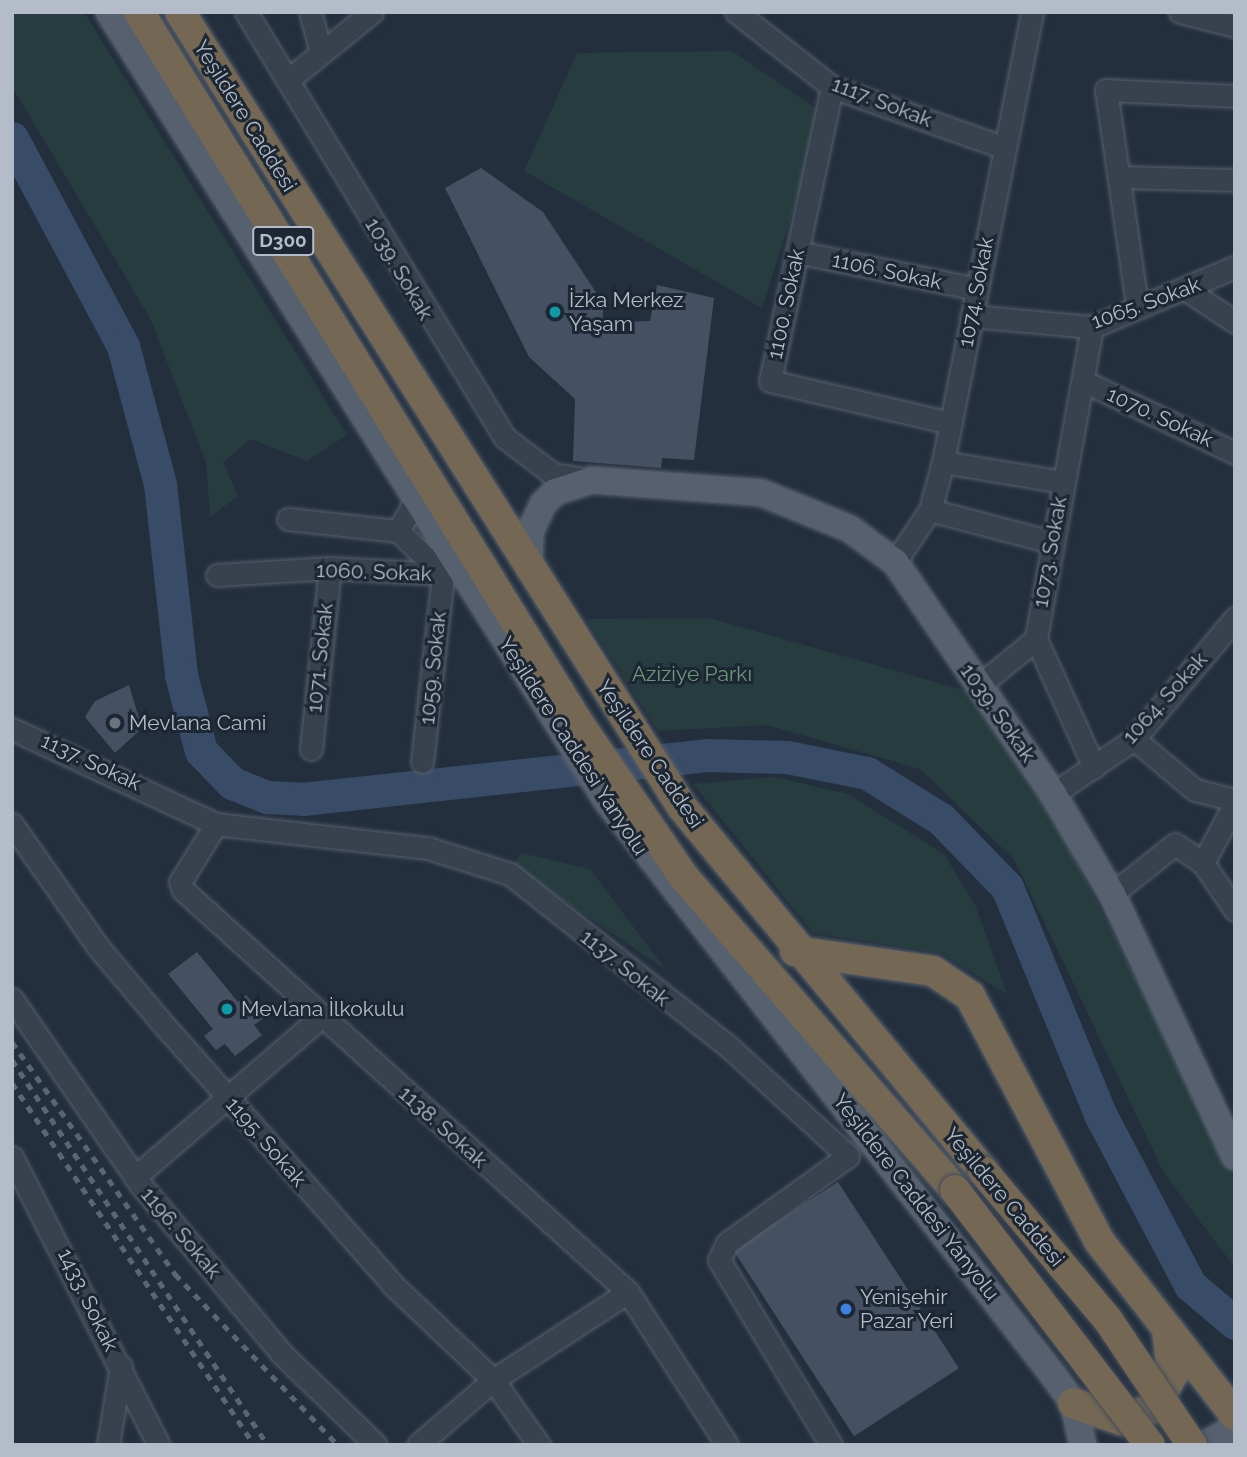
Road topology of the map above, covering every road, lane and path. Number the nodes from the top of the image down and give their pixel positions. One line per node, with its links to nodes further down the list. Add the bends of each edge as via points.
1 (109, 12): 32 (main road, Yeşildere Caddesi Yanyolu)
2 (139, 12): 45 (highway, Yeşildere Caddesi / D300, via 426,470)
3 (180, 12): 39 (highway, Yeşildere Caddesi)
4 (246, 12): 12 (street, 1039. Sokak)
5 (310, 12): 11 (street)
6 (372, 12): 11 (street)
7 (736, 12): 13 (street, 1117. Sokak)
8 (1032, 12): 15 (street, 1074. Sokak)
9 (1180, 12): 10 (street)
10 (1235, 26)
11 (321, 52): 12 (street)
12 (288, 80): 31 (street, 1039. Sokak, via 461,372 504,436)
13 (832, 87): 15 (street, 1117. Sokak); 18 (street, 1100. Sokak)
14 (1235, 96): 16 (street, via 1106,90)
15 (1004, 148): 20 (street, 1074. Sokak)
16 (1120, 177): 17 (street); 22 (street)
17 (1235, 180)
18 (797, 252): 20 (street, 1106. Sokak); 27 (street, 1100. Sokak, via 770,382)
19 (1235, 267): 21 (street, 1065. Sokak)
20 (976, 289): 23 (street, 1074. Sokak)
21 (1188, 291): 22 (street, 1065. Sokak); 24 (street)
22 (1138, 305): 25 (street, 1065. Sokak)
23 (971, 316): 25 (street, 1065. Sokak); 27 (street, 1074. Sokak)
24 (1235, 322)
25 (1091, 327): 26 (street, 1073. Sokak)
26 (1084, 382): 28 (street, 1070. Sokak); 30 (street, 1073. Sokak)
27 (951, 423): 29 (street, 1074. Sokak)
28 (1235, 453)
29 (943, 462): 30 (street); 33 (street, 1074. Sokak)
30 (1062, 482): 36 (street, 1073. Sokak)
31 (554, 483): 37 (main road, 1039. Sokak, via 591,480 762,493 850,529); 39 (main road, via 534,518)
32 (415, 502): 35 (street); 45 (main road, Yeşildere Caddesi Yanyolu)
33 (930, 510): 36 (street); 37 (street, 1074. Sokak)
34 (288, 519): 35 (street, 1060. Sokak)
35 (398, 531): 40 (street, 1060. Sokak)
36 (1051, 542): 43 (street, 1073. Sokak)
37 (895, 562): 44 (main road, 1039. Sokak, via 914,598)
38 (330, 568): 40 (street, 1060. Sokak); 41 (street, 1060. Sokak); 48 (street, 1071. Sokak)
39 (529, 569): 59 (highway, Yeşildere Caddesi, via 682,807)
40 (443, 573): 49 (street, 1059. Sokak)
41 (217, 576)
42 (1235, 618): 47 (street, 1064. Sokak)
43 (1036, 639): 44 (street); 50 (street)
44 (981, 684): 51 (main road, 1039. Sokak)
45 (565, 719): 52 (highway, Yeşildere Caddesi)
46 (13, 726): 55 (street, 1137. Sokak)
47 (1134, 739): 50 (street, 1064. Sokak); 53 (street, via 1195,790)
48 (311, 749)
49 (422, 762)
50 (1094, 766): 51 (street, 1064. Sokak)
51 (1053, 794): 57 (main road, 1039. Sokak)
52 (616, 796): 70 (main road, Yeşildere Caddesi Yanyolu); 81 (highway, Yeşildere Caddesi, bridge, via 955,1190)
53 (1235, 802): 56 (street)
54 (12, 824): 62 (street, 1195. Sokak, via 98,947)
55 (216, 824): 61 (street, 1138. Sokak, via 180,882 183,890); 79 (street, 1137. Sokak, via 428,848 510,874 818,1125 848,1156 727,1243 719,1260)
56 (1203, 863): 57 (street, via 1175,844); 58 (street)
57 (1112, 894): 63 (main road, 1039. Sokak)
58 (1235, 909)
59 (795, 951): 67 (highway, via 933,971 970,996 1062,1180 1106,1253); 82 (highway, Yeşildere Caddesi, bridge, via 1108,1320)
60 (12, 999): 65 (street, 1196. Sokak)
61 (322, 1016): 62 (street); 66 (street, 1138. Sokak)
62 (227, 1097): 65 (street); 69 (street, 1195. Sokak, via 393,1284)
63 (1230, 1142)
64 (12, 1157): 68 (street, 1433. Sokak)
65 (135, 1177): 75 (street, 1196. Sokak, via 282,1354)
66 (628, 1292): 69 (street); 78 (street, 1138. Sokak)
67 (1167, 1328): 70 (highway, via 1172,1375 1154,1408 1121,1420); 71 (highway)
68 (121, 1366): 73 (street); 74 (street, 1433. Sokak)
69 (492, 1380): 76 (street); 77 (street, 1195. Sokak)
70 (1073, 1403): 80 (main road, Yeşildere Caddesi Yanyolu)
71 (1235, 1415)
72 (1235, 1429): 83 (main road)
73 (108, 1445)
74 (159, 1445)
75 (376, 1445)
76 (418, 1445)
77 (539, 1445)
78 (727, 1445)
79 (831, 1445)
80 (1083, 1445)
81 (1150, 1445)
82 (1192, 1445)
83 (1204, 1445)

